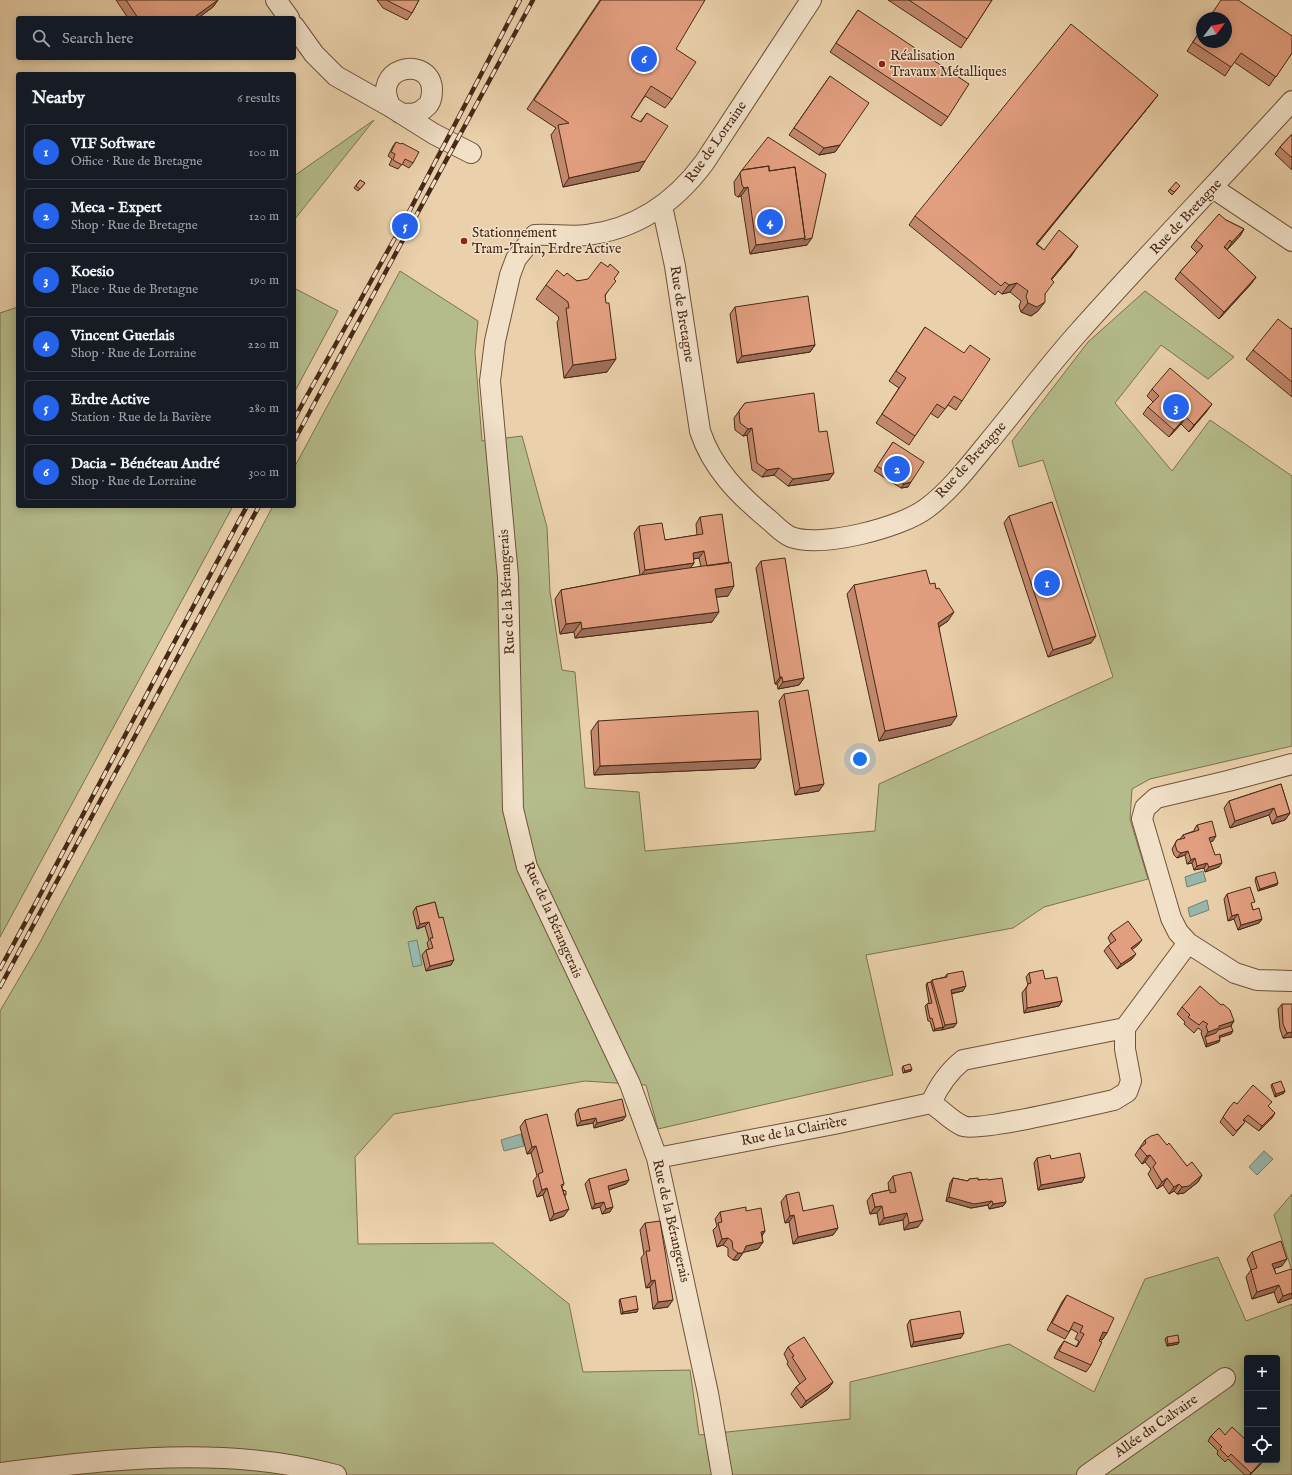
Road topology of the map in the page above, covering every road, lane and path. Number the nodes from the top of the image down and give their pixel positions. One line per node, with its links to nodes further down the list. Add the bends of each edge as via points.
1 (276, 0): 3 (street)
2 (811, 0): 8 (street, Rue de Lorraine, via 704,163 689,183)
3 (288, 16)
4 (296, 29): 6 (street, via 314,54 336,76 434,134)
5 (1292, 101): 7 (street, Rue de Bretagne)
6 (466, 149)
7 (1213, 188): 8 (street, Rue de Bretagne, via 1076,336 963,474 926,509 905,520 873,531 822,541 804,541 788,536 751,505 727,480 706,446 700,431 675,266); 10 (street)
8 (662, 206): 9 (street, Rue de Lorraine, via 623,227 586,235)
9 (535, 235): 16 (street, Rue de la Bérangerais, via 516,259 510,275 495,341 490,382 508,577 513,809 527,867 630,1084)
10 (1292, 241)
11 (1292, 764): 12 (street, via 1156,798 1145,808 1142,819 1171,918 1178,932)
12 (1188, 943): 13 (street, via 1235,973 1257,980); 14 (street)
13 (1292, 981)
14 (1125, 1028): 15 (street, via 964,1060 950,1070); 15 (street, via 1125,1049 1131,1081 1127,1092 1114,1100 990,1125 965,1127 952,1120)
15 (931, 1102): 16 (street, Rue de la Clairière, via 834,1124)
16 (657, 1158): 20 (street, Rue de la Bérangerais, via 708,1393)
17 (1225, 1378): 21 (street, Allée du Calvaire)
18 (0, 1473): 19 (street, via 87,1463 189,1457 291,1464)
19 (336, 1475)
20 (722, 1475)
21 (1086, 1475)

